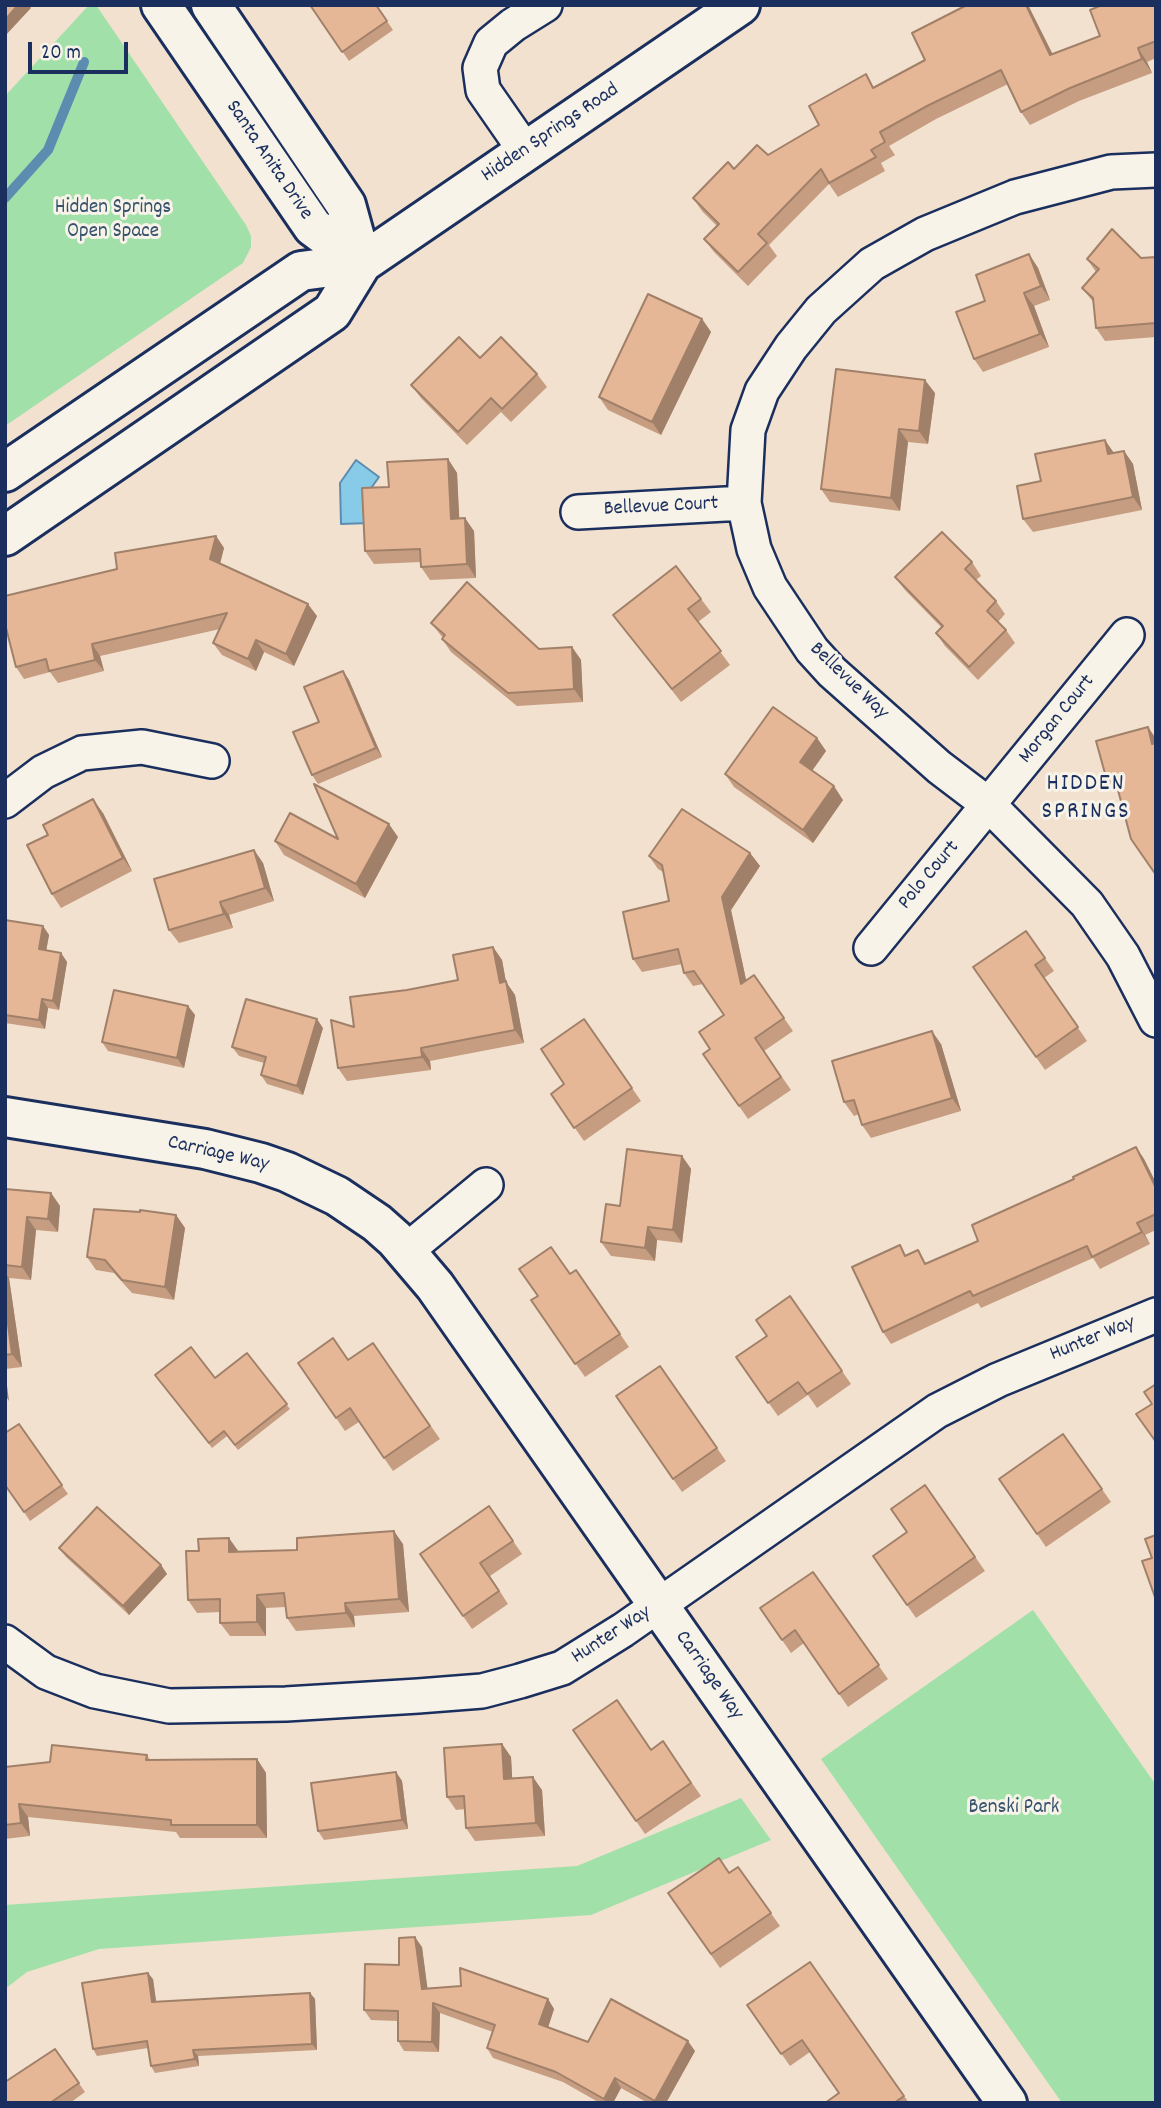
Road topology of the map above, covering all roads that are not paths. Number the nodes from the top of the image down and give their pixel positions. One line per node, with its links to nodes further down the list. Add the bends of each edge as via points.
1 (162, 5): 7 (main road, Santa Anita Drive, via 313,227)
2 (211, 5): 7 (main road, Santa Anita Drive, via 346,205)
3 (545, 5): 5 (street, via 491,43 480,68 483,90)
4 (740, 5): 5 (main road, Hidden Springs Road)
5 (526, 152): 7 (main road, Hidden Springs Road)
6 (1156, 170): 9 (street, Bellevue Way, via 1111,172 1014,197 925,234 872,264 821,310 762,391 748,430)
7 (362, 262): 8 (main road, Hidden Springs Road, via 301,271); 11 (main road, Hidden Springs Road, via 332,312)
8 (5, 472)
9 (744, 503): 10 (street, Bellevue Court); 15 (street, Bellevue Way, via 754,549 770,587 812,650 939,767)
10 (578, 512)
11 (5, 536)
12 (1127, 635): 15 (street, Morgan Court)
13 (212, 761): 14 (street, via 142,747 82,753 43,772)
14 (5, 801)
15 (989, 805): 16 (street, Polo Court); 17 (street, Bellevue Way, via 1087,904 1123,956)
16 (871, 948)
17 (1156, 1020)
18 (5, 1116): 20 (main road, Carriage Way, via 205,1149 271,1167 337,1196)
19 (486, 1185): 20 (street)
20 (407, 1251): 22 (main road, Carriage Way)
21 (1156, 1315): 22 (street, Hunter Way, via 998,1380 937,1411)
22 (659, 1605): 23 (street, Hunter Way, via 562,1668 482,1690 398,1698 169,1706 71,1682 46,1672); 24 (main road, Carriage Way)
23 (5, 1642)
24 (1007, 2103)

